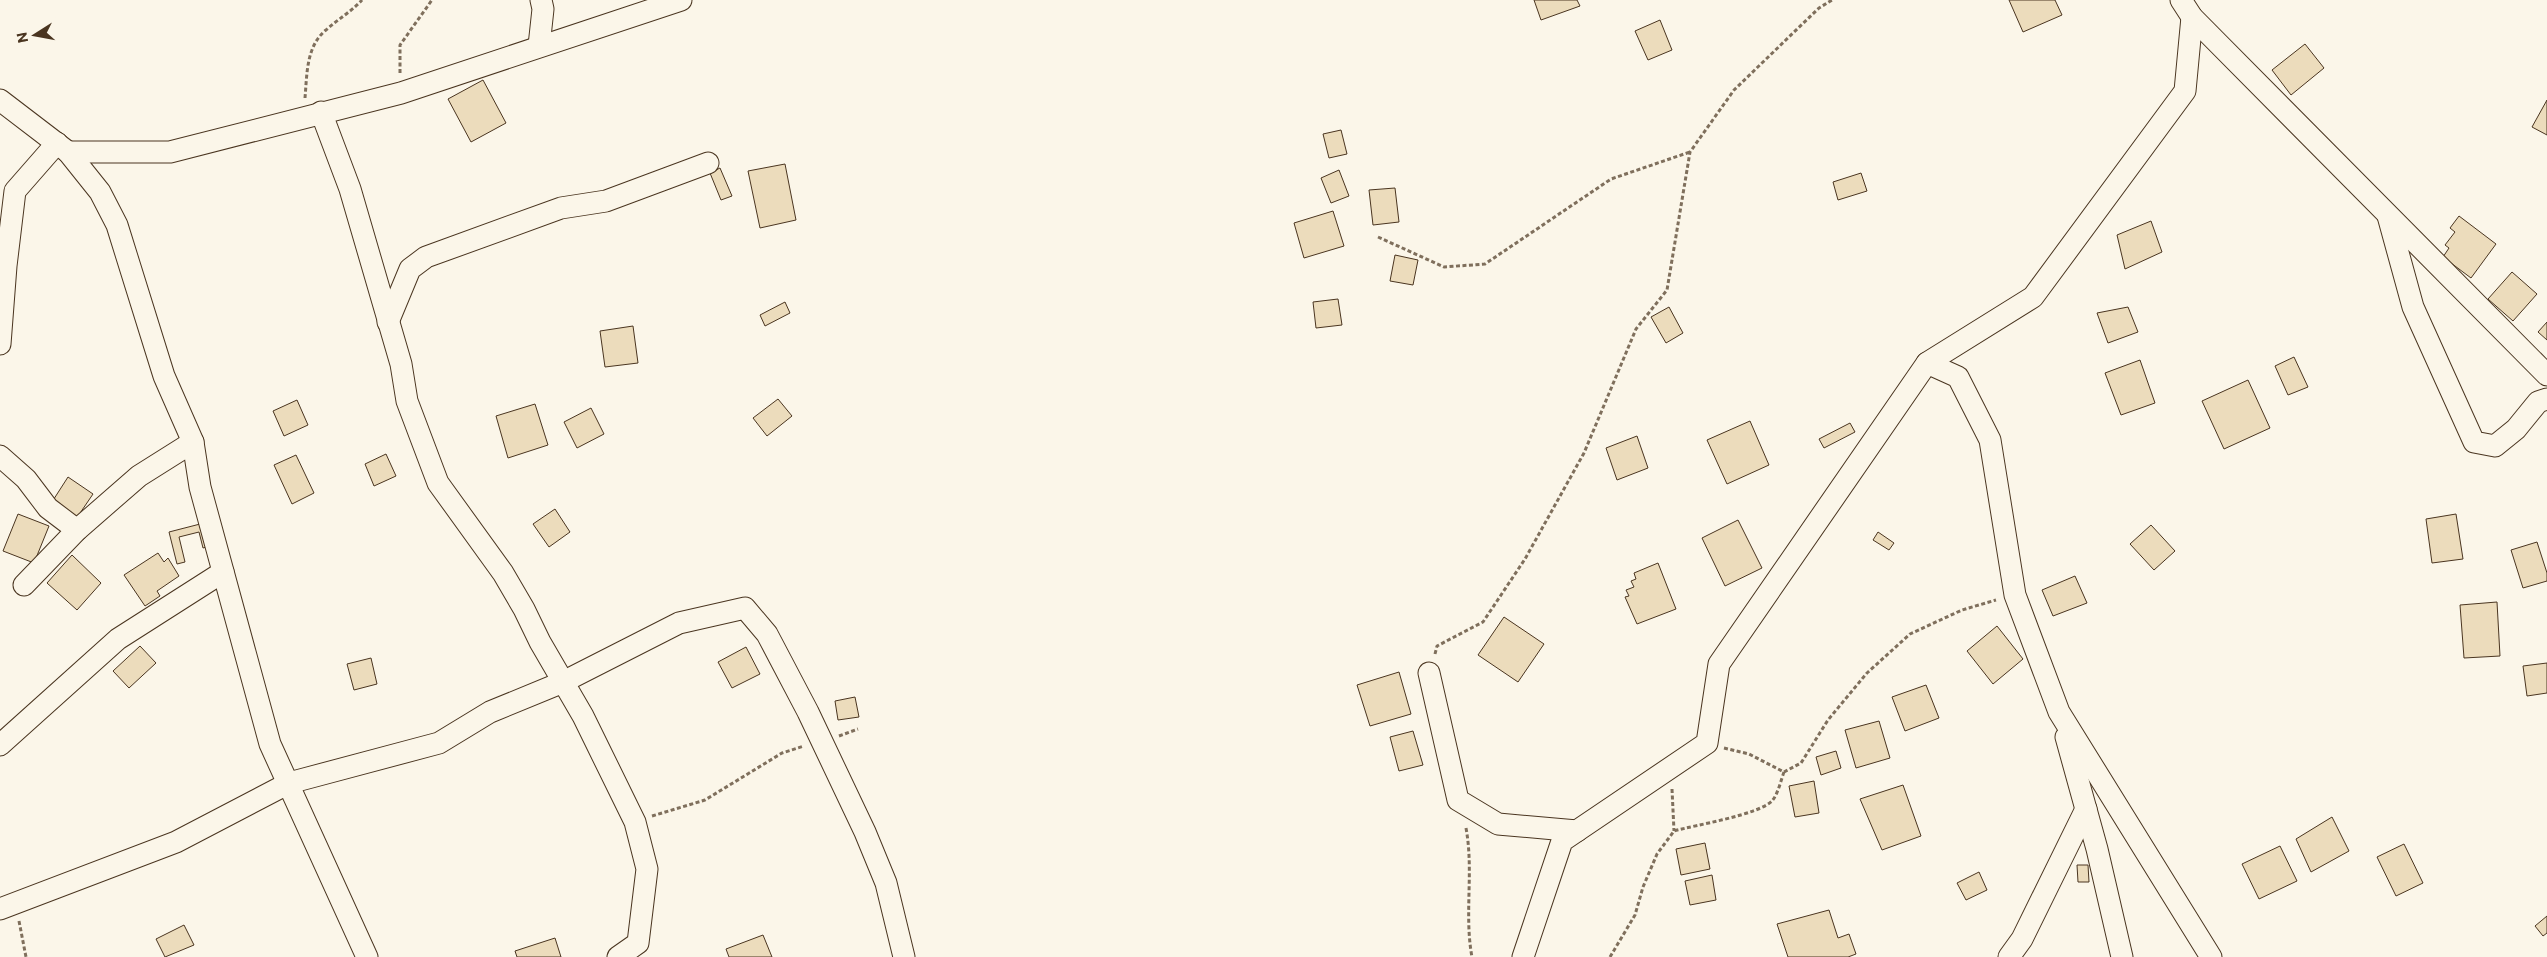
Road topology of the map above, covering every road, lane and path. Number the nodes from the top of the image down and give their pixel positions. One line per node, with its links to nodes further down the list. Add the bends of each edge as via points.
1 (362, 0): 10 (path, via 324,31 312,48)
2 (432, 0): 8 (path, via 400,45)
3 (540, 0): 7 (street, via 543,9)
4 (1832, 0): 12 (path, via 1819,8 1734,90)
5 (678, 1): 7 (street)
6 (2186, 9): 14 (street); 18 (street, via 2185,91 2033,297)
7 (539, 46): 8 (street)
8 (400, 93): 10 (street)
9 (0, 100): 11 (street)
10 (312, 115): 11 (street, via 170,152); 16 (street, via 350,189)
11 (63, 148): 17 (street, via 15,190); 21 (street, via 100,192 116,226 164,376)
12 (1690, 152): 15 (path, via 1611,179 1485,264 1444,267); 27 (path, via 1667,290 1636,329 1584,453 1525,559 1483,622 1437,646)
13 (708, 163): 16 (street, via 606,202 562,208 426,256 410,269)
14 (2388, 215): 19 (street); 20 (street, via 2413,308 2474,442 2495,446 2516,429 2538,402)
15 (1378, 237)
16 (388, 322): 28 (street, via 407,401 438,483 503,572)
17 (0, 344)
18 (1927, 363): 26 (street, via 1958,377 1990,440); 32 (street, via 1719,664)
19 (2547, 375)
20 (2547, 399)
21 (193, 442): 23 (street, via 139,476); 24 (street, via 200,487)
22 (0, 456): 23 (street, via 26,479 48,508)
23 (77, 530): 25 (street)
24 (223, 572): 33 (street, via 118,639); 36 (street, via 270,744)
25 (24, 585)
26 (2015, 594): 29 (street); 35 (path, via 1962,610 1910,634 1867,672 1828,720 1801,763)
27 (1429, 673): 37 (street)
28 (563, 682): 31 (street, via 679,623 745,608 767,634); 36 (street, via 490,712 439,743); 39 (street)
29 (2059, 712): 38 (street); 52 (street)
30 (858, 729): 31 (path)
31 (821, 741): 39 (path, via 782,753 705,800); 46 (street, via 886,883)
32 (1707, 744): 34 (street); 35 (path, via 1749,754)
33 (0, 745)
34 (1675, 764): 40 (street); 41 (path, via 1671,799)
35 (1784, 772): 41 (path, via 1772,801 1724,820)
36 (289, 783): 42 (street, via 176,842); 43 (street)
37 (1458, 800): 40 (street, via 1498,824); 47 (path, via 1467,830 1470,878 1468,935)
38 (2086, 809): 50 (street, via 2022,939); 51 (street)
39 (635, 822): 45 (street, via 647,869 638,943)
40 (1577, 831): 48 (street, via 1562,841)
41 (1674, 831): 49 (path, via 1656,854 1635,915)
42 (7, 906): 44 (path)
43 (370, 956)
44 (26, 957)
45 (618, 957)
46 (904, 957)
47 (1472, 957)
48 (1523, 957)
49 (1610, 957)
50 (2009, 957)
51 (2122, 957)
52 (2211, 957)

